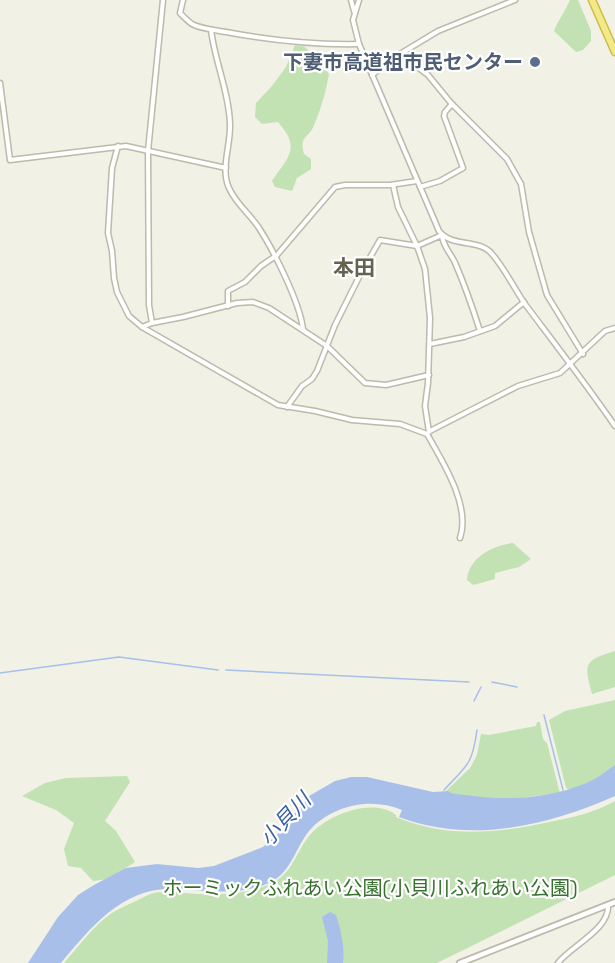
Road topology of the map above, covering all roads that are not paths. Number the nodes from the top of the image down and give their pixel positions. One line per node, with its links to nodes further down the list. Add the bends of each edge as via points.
1 (163, 0): 16 (street)
2 (183, 0): 8 (street, via 180,13 184,18)
3 (351, 0): 7 (street)
4 (359, 0): 7 (street)
5 (515, 0): 11 (street, via 438,31)
6 (592, 0): 10 (highway)
7 (354, 12): 9 (street)
8 (212, 30): 9 (street, via 333,45); 17 (street, via 229,107)
9 (359, 44): 12 (street)
10 (615, 52)
11 (400, 54): 12 (street); 14 (street, via 428,75)
12 (372, 75): 18 (street)
13 (0, 83): 15 (street, via 10,160)
14 (452, 104): 20 (street, via 444,116 463,168); 33 (street, via 507,159 521,184 529,232 547,295)
15 (118, 146): 16 (street); 27 (street, via 112,168 108,233 117,292 129,316)
16 (147, 152): 17 (street); 26 (street)
17 (226, 168): 23 (street, via 226,183 232,196 259,228)
18 (417, 181): 19 (street); 20 (street)
19 (393, 185): 22 (street, via 398,207); 23 (street, via 335,187)
20 (420, 187): 21 (street)
21 (442, 236): 22 (street); 24 (street, via 490,252); 30 (street)
22 (417, 246): 31 (street, via 424,263); 32 (street, via 384,239 379,242)
23 (274, 257): 25 (street, via 228,291); 29 (street, via 298,305)
24 (524, 302): 30 (street, via 498,325); 34 (street)
25 (228, 306): 26 (street); 29 (street, via 257,303)
26 (152, 323): 27 (street)
27 (142, 327): 36 (street, via 273,403)
28 (615, 328): 33 (street, via 605,331)
29 (303, 329): 32 (street)
30 (480, 331): 31 (street)
31 (430, 344): 35 (street)
32 (327, 346): 35 (street, via 360,381 369,384 392,384); 36 (street, via 315,376)
33 (583, 354): 34 (street)
34 (572, 364): 37 (street); 38 (street, via 557,374 518,386)
35 (429, 375): 38 (street, via 425,406)
36 (287, 407): 38 (street, via 352,420 400,424)
37 (615, 426)
38 (428, 433): 39 (street, via 461,505 464,519)
39 (460, 538)
40 (615, 902): 41 (street)
41 (608, 905): 42 (street); 43 (street, via 602,922)
42 (460, 963)
43 (558, 963)

